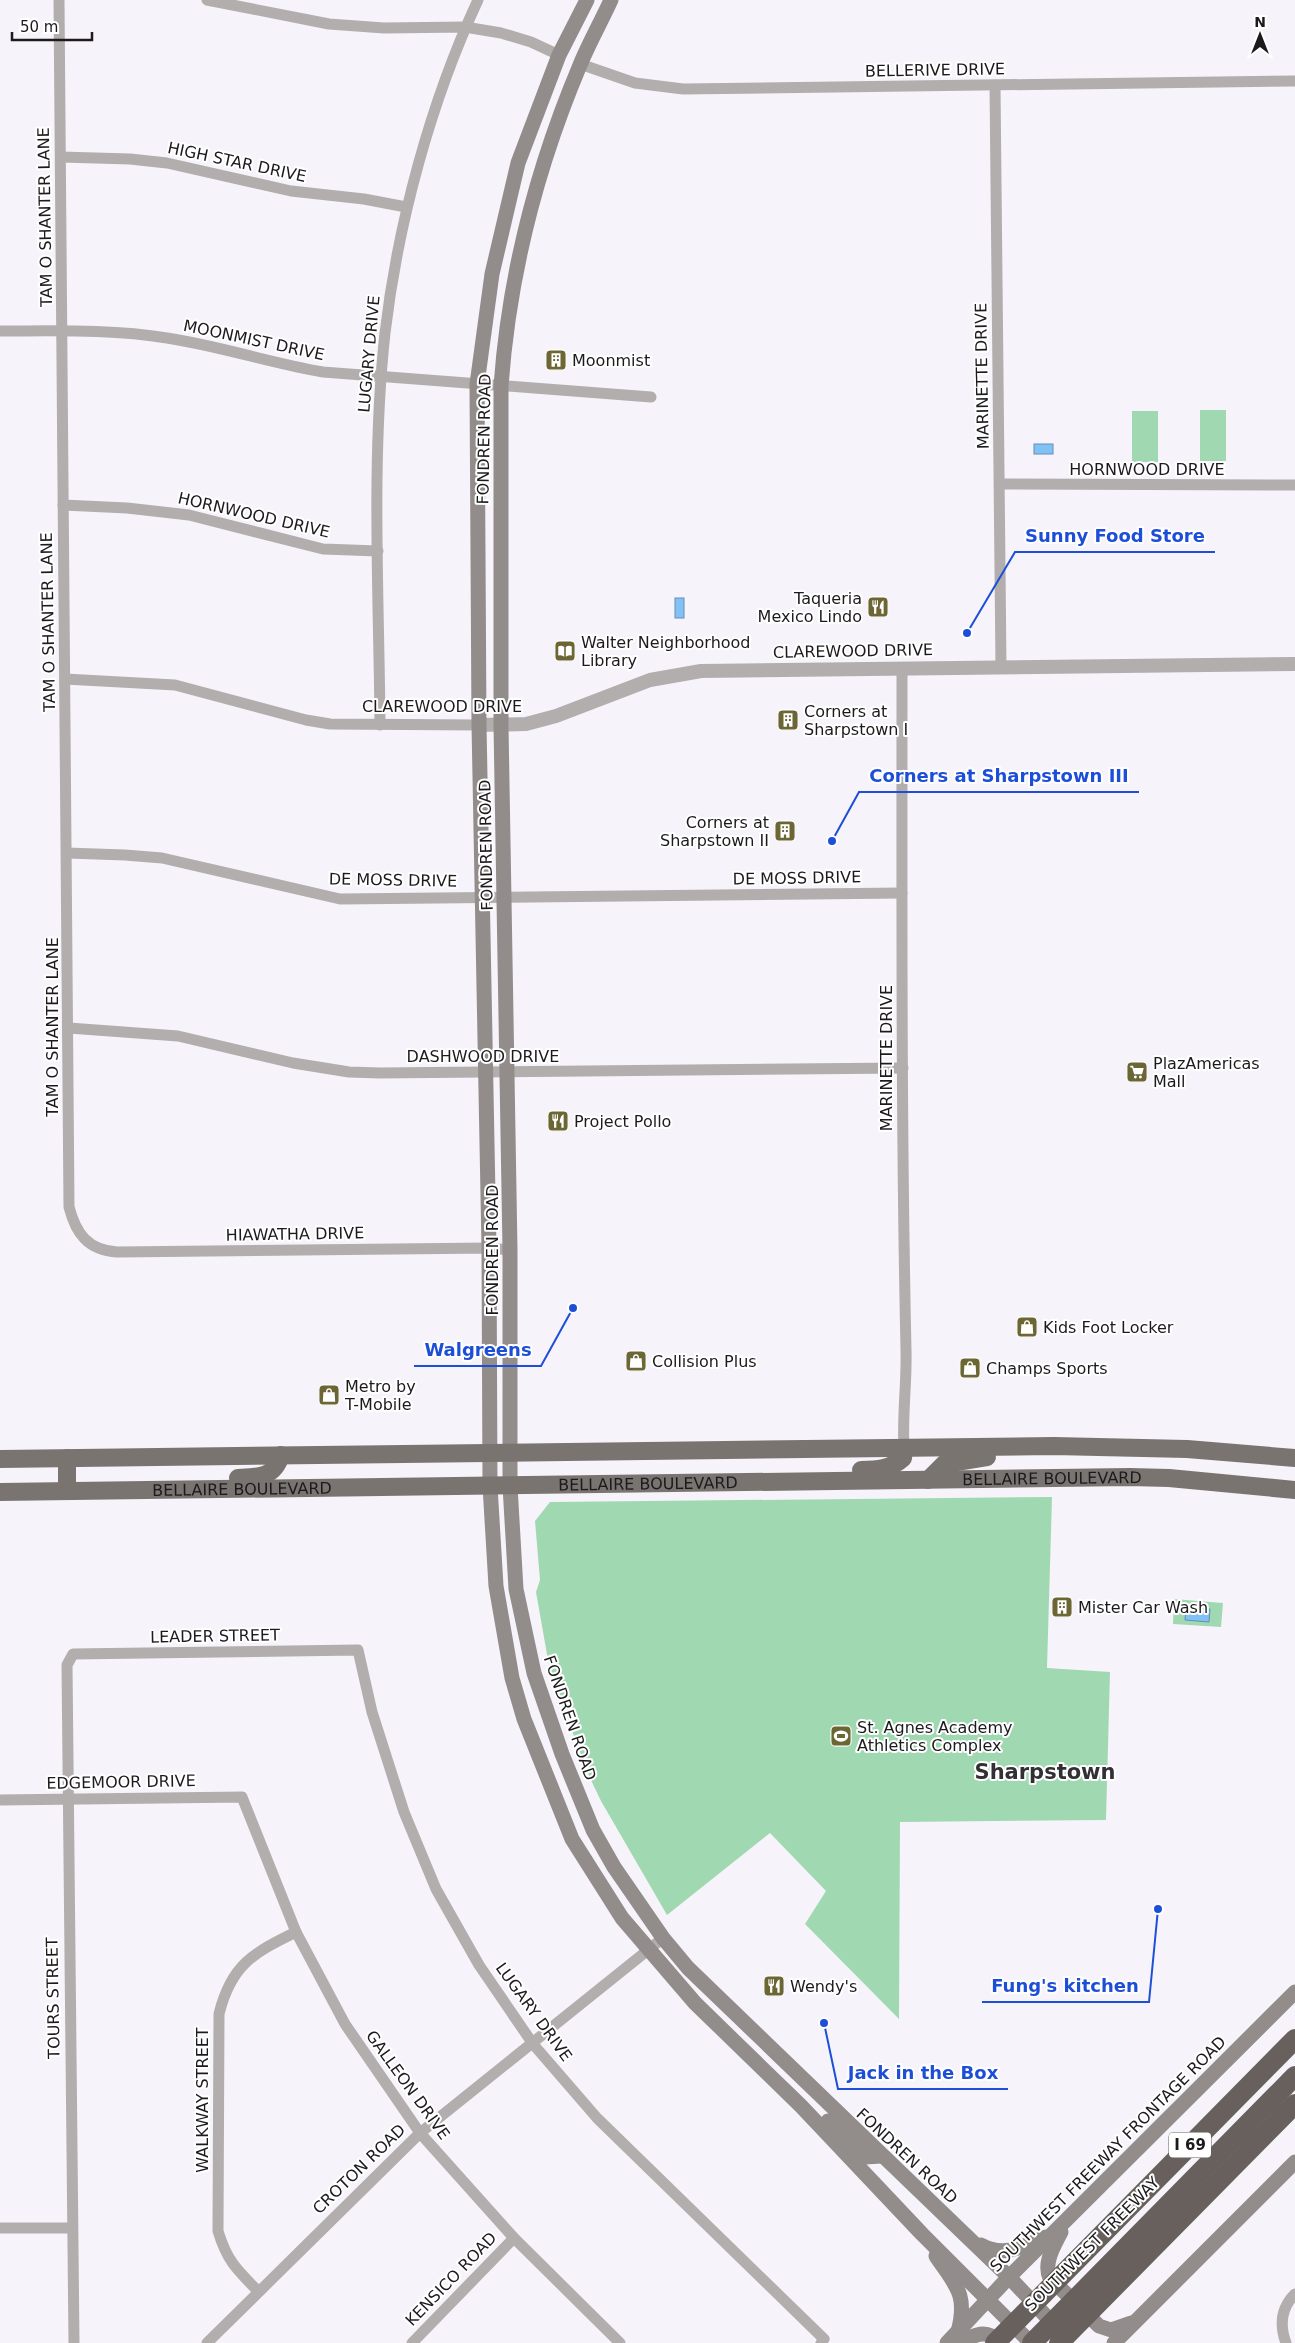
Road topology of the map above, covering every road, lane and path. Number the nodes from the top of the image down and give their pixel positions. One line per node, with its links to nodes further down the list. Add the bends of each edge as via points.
1 (59, 0): 13 (street, TAM O SHANTER LANE)
2 (207, 0): 7 (street, via 329,24 384,28)
3 (478, 0): 7 (street, LUGARY DRIVE)
4 (587, 0): 6 (main road, FONDREN ROAD)
5 (611, 0): 9 (main road, FONDREN ROAD)
6 (581, 14): 8 (main road, FONDREN ROAD); 9 (main road, via 577,55)
7 (465, 27): 8 (street, via 501,33); 14 (street, LUGARY DRIVE)
8 (559, 55): 12 (main road, FONDREN ROAD)
9 (580, 64): 11 (street, BELLERIVE DRIVE, via 635,82 683,89); 12 (main road, via 569,67); 19 (main road, FONDREN ROAD, via 541,171 525,227)
10 (1295, 81): 11 (street, BELLERIVE DRIVE)
11 (995, 85): 21 (street, MARINETTE DRIVE)
12 (545, 92): 18 (main road, FONDREN ROAD, via 518,164 501,230 486,310)
13 (61, 157): 14 (street, HIGH STAR DRIVE, via 167,163 291,191); 15 (street, TAM O SHANTER LANE)
14 (406, 207): 17 (street, LUGARY DRIVE, via 393,275)
15 (63, 330): 16 (street, MOONMIST DRIVE); 17 (street, MOONMIST DRIVE, via 167,338 222,348 275,364); 23 (street, TAM O SHANTER LANE)
16 (0, 331)
17 (382, 377): 18 (street, MOONMIST DRIVE); 24 (street, LUGARY DRIVE, via 378,440)
18 (477, 384): 19 (street, MOONMIST DRIVE); 30 (main road, FONDREN ROAD)
19 (501, 386): 20 (street, MOONMIST DRIVE); 31 (main road, FONDREN ROAD)
20 (651, 397)
21 (1000, 484): 22 (street, HORNWOOD DRIVE); 26 (street, MARINETTE DRIVE)
22 (1295, 485)
23 (62, 505): 24 (street, HORNWOOD DRIVE, via 189,515 323,549); 28 (street, TAM O SHANTER LANE)
24 (378, 551): 29 (street, LUGARY DRIVE)
25 (1295, 664): 26 (street, CLAREWOOD DRIVE)
26 (1001, 666): 27 (street, CLAREWOOD DRIVE)
27 (902, 668): 31 (street, CLAREWOOD DRIVE, via 685,673 628,687 556,716 526,724); 33 (street, MARINETTE DRIVE)
28 (65, 679): 29 (street, CLAREWOOD DRIVE, via 175,685 306,720 330,724); 32 (street, TAM O SHANTER LANE)
29 (380, 724): 30 (street, CLAREWOOD DRIVE)
30 (479, 725): 31 (street, CLAREWOOD DRIVE); 34 (main road, FONDREN ROAD)
31 (501, 725): 35 (main road, FONDREN ROAD)
32 (67, 853): 34 (street, DE MOSS DRIVE, via 162,858 340,899); 36 (street, TAM O SHANTER LANE)
33 (902, 893): 35 (street, DE MOSS DRIVE); 37 (street, MARINETTE DRIVE)
34 (483, 898): 35 (street, DE MOSS DRIVE); 38 (main road, FONDREN ROAD)
35 (504, 898): 39 (main road, FONDREN ROAD)
36 (68, 1028): 38 (street, DASHWOOD DRIVE, via 178,1036 293,1063 349,1072); 40 (street, TAM O SHANTER LANE, via 69,1207)
37 (903, 1068): 39 (street, DASHWOOD DRIVE); 44 (street, MARINETTE DRIVE, via 907,1375)
38 (486, 1073): 39 (street, DASHWOOD DRIVE); 41 (main road, FONDREN ROAD)
39 (507, 1073): 42 (main road, FONDREN ROAD)
40 (84, 1240): 41 (street, HIAWATHA DRIVE, via 94,1247 117,1252)
41 (489, 1248): 42 (street, HIAWATHA DRIVE); 45 (main road, FONDREN ROAD)
42 (510, 1250): 46 (main road, FONDREN ROAD)
43 (1004, 1447): 44 (main road, BELLAIRE BOULEVARD); 49 (main road, BELLAIRE BOULEVARD, via 1187,1449); 51 (main road, via 996,1454 944,1464)
44 (904, 1448): 46 (main road, BELLAIRE BOULEVARD); 52 (main road, via 903,1458 882,1469 824,1472)
45 (490, 1452): 46 (main road, BELLAIRE BOULEVARD); 47 (main road, BELLAIRE BOULEVARD); 53 (main road, FONDREN ROAD)
46 (510, 1452): 54 (main road, FONDREN ROAD)
47 (281, 1455): 48 (main road, BELLAIRE BOULEVARD); 55 (main road, via 278,1466 261,1477 208,1480)
48 (67, 1458): 50 (main road, BELLAIRE BOULEVARD); 57 (main road)
49 (1295, 1458)
50 (0, 1459)
51 (928, 1480): 52 (main road, BELLAIRE BOULEVARD); 56 (main road, BELLAIRE BOULEVARD, via 1169,1478)
52 (797, 1482): 54 (main road, BELLAIRE BOULEVARD)
53 (490, 1486): 54 (main road, BELLAIRE BOULEVARD); 55 (main road, BELLAIRE BOULEVARD); 62 (main road, FONDREN ROAD, via 496,1586)
54 (510, 1486): 61 (main road, FONDREN ROAD, via 516,1589)
55 (182, 1490): 57 (main road, BELLAIRE BOULEVARD)
56 (1295, 1490)
57 (67, 1491): 58 (main road, BELLAIRE BOULEVARD)
58 (0, 1492)
59 (358, 1650): 60 (street, LEADER STREET); 71 (street, LUGARY DRIVE, via 385,1759 436,1889 479,1965)
60 (73, 1654): 64 (street, TOURS STREET, via 66,1665)
61 (534, 1673): 62 (main road); 67 (main road, FONDREN ROAD, via 593,1830 614,1867)
62 (512, 1678): 68 (main road, FONDREN ROAD, via 524,1719 572,1839 622,1918)
63 (242, 1797): 64 (street, EDGEMOOR DRIVE); 66 (street, GALLEON DRIVE)
64 (66, 1799): 65 (street, EDGEMOOR DRIVE); 79 (street, TOURS STREET)
65 (0, 1800)
66 (296, 1932): 75 (street, GALLEON DRIVE, via 345,2024); 85 (street, WALKWAY STREET, via 260,1949 246,1961 224,1993 218,2014 218,2231 232,2265)
67 (663, 1938): 68 (street, CROTON ROAD); 76 (main road, FONDREN ROAD, via 688,1968)
68 (649, 1949): 71 (street, CROTON ROAD); 74 (main road, FONDREN ROAD, via 695,2003)
69 (1295, 1992): 80 (main road, SOUTHWEST FREEWAY FRONTAGE ROAD)
70 (1295, 2039): 97 (highway, SOUTHWEST FREEWAY / I 69)
71 (533, 2044): 75 (street, CROTON ROAD); 91 (street, LUGARY DRIVE, via 597,2118)
72 (1295, 2076): 99 (highway)
73 (1295, 2104): 100 (highway, I 69)
74 (801, 2106): 76 (main road, via 819,2112 865,2157); 81 (main road, FONDREN ROAD)
75 (420, 2133): 82 (street, GALLEON DRIVE); 85 (street, CROTON ROAD)
76 (881, 2156): 83 (main road, FONDREN ROAD)
77 (1295, 2162): 88 (main road)
78 (0, 2228): 79 (street)
79 (72, 2228): 93 (street, TOURS STREET)
80 (1060, 2228): 83 (main road, via 1009,2252 991,2250); 84 (main road, SOUTHWEST FREEWAY FRONTAGE ROAD); 88 (main road, via 1047,2272 1050,2278 1105,2329)
81 (918, 2229): 87 (main road, FONDREN ROAD); 89 (main road, via 960,2294 963,2310)
82 (514, 2238): 95 (street, KENSICO ROAD); 96 (street, GALLEON DRIVE)
83 (970, 2239): 84 (main road, FONDREN ROAD)
84 (1009, 2277): 87 (main road, SOUTHWEST FREEWAY FRONTAGE ROAD); 101 (main road, FONDREN ROAD)
85 (258, 2291): 94 (street, CROTON ROAD)
86 (1295, 2294): 90 (street, via 1286,2304 1281,2320)
87 (989, 2299): 89 (main road, SOUTHWEST FREEWAY FRONTAGE ROAD); 99 (main road, FONDREN ROAD)
88 (1137, 2321): 92 (main road)
89 (954, 2339): 98 (main road, via 985,2333 993,2334)
90 (1285, 2340)
91 (823, 2341)
92 (1118, 2341)
93 (74, 2343)
94 (207, 2343)
95 (412, 2343)
96 (620, 2343)
97 (995, 2343)
98 (1001, 2343)
99 (1032, 2343)
100 (1059, 2343)
101 (1071, 2343)

